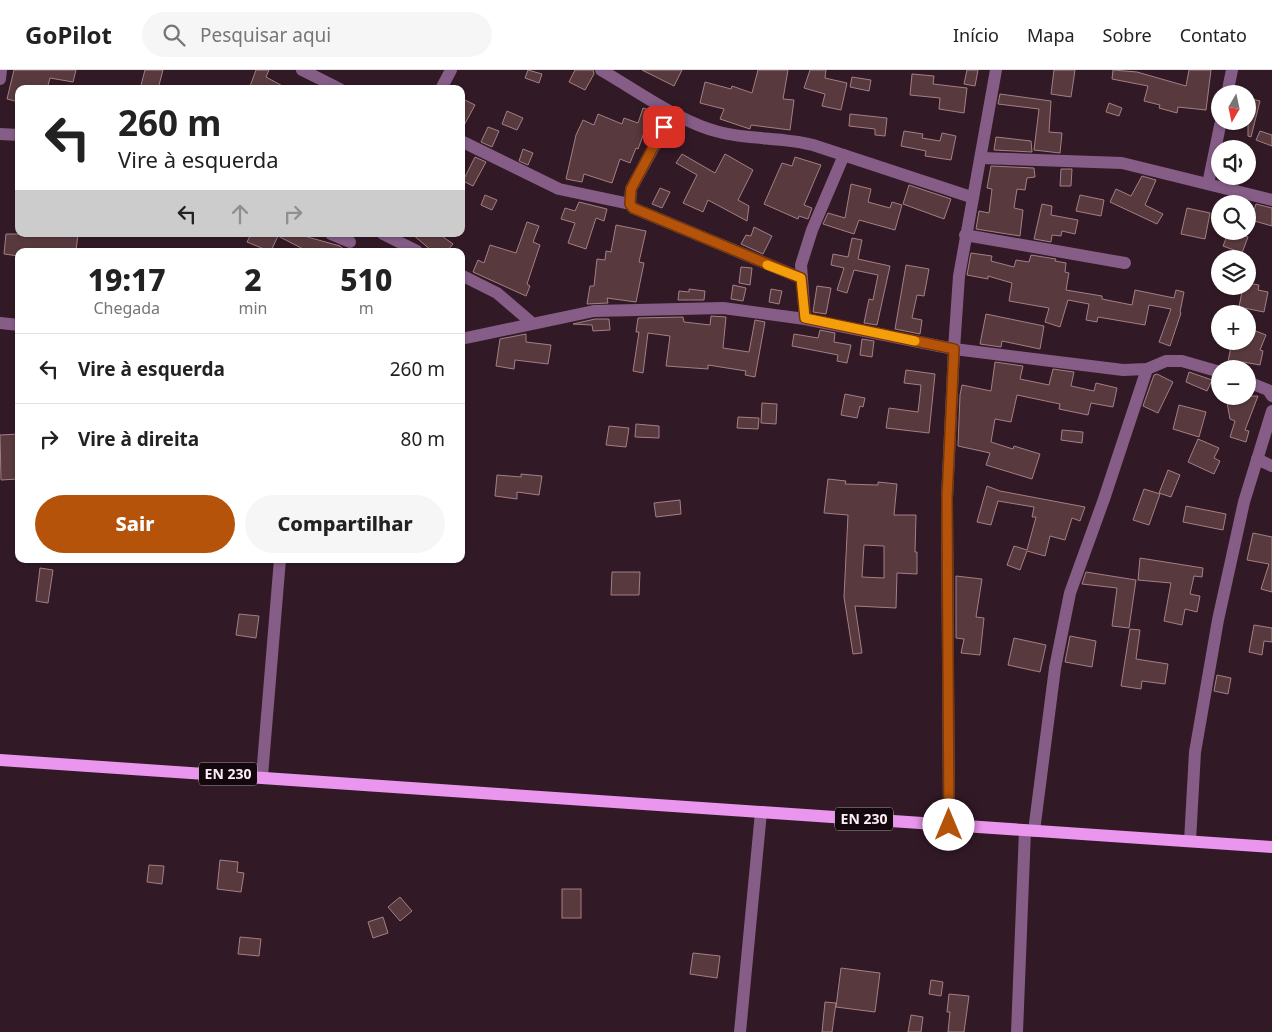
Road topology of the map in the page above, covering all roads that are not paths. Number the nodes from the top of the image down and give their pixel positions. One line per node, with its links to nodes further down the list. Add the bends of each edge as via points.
1 (1, 70): 7 (street)
2 (302, 70): 8 (street)
3 (451, 70): 9 (street)
4 (601, 70): 11 (street)
5 (996, 70): 17 (street)
6 (1232, 70): 10 (street)
7 (0, 79)
8 (332, 85)
9 (443, 85)
10 (1229, 85)
11 (673, 112): 16 (street, via 698,126 720,132 791,139); 21 (street, via 631,189)
12 (1219, 130): 18 (street)
13 (0, 134): 14 (street)
14 (15, 136)
15 (465, 143): 21 (street, via 559,189)
16 (844, 155): 19 (street); 29 (street, via 812,230 801,265)
17 (982, 158): 18 (street, via 1122,163); 19 (street)
18 (1208, 184): 20 (street)
19 (971, 197): 22 (street)
20 (1272, 200)
21 (630, 204): 29 (street, via 641,212)
22 (965, 235): 27 (street); 35 (street)
23 (338, 237): 25 (street)
24 (389, 237): 26 (street)
25 (350, 242)
26 (410, 248)
27 (1125, 263)
28 (465, 277): 32 (street, via 497,293)
29 (801, 278): 30 (street)
30 (805, 318): 32 (street, via 723,308 594,311); 35 (street)
31 (0, 323): 33 (street)
32 (532, 324): 34 (street)
33 (15, 325)
34 (465, 338)
35 (954, 349): 36 (street, via 1123,370); 47 (street, via 947,498)
36 (1147, 369): 37 (street, via 1166,361 1182,361); 48 (street, via 1070,593)
37 (1211, 369)
38 (1256, 385): 39 (street, via 1268,390)
39 (1272, 396)
40 (1272, 411): 41 (street)
41 (1257, 459): 42 (street); 49 (street, via 1244,502 1206,686 1195,752)
42 (1272, 466)
43 (280, 563): 45 (street)
44 (0, 760): 45 (main road, EN 230)
45 (262, 776): 46 (main road, EN 230)
46 (760, 812): 47 (main road, EN 230); 51 (street)
47 (949, 825): 48 (main road, EN 230)
48 (1030, 831): 49 (main road, EN 230); 52 (street)
49 (1190, 841): 50 (main road, EN 230)
50 (1272, 847)
51 (740, 1032)
52 (1016, 1032)

